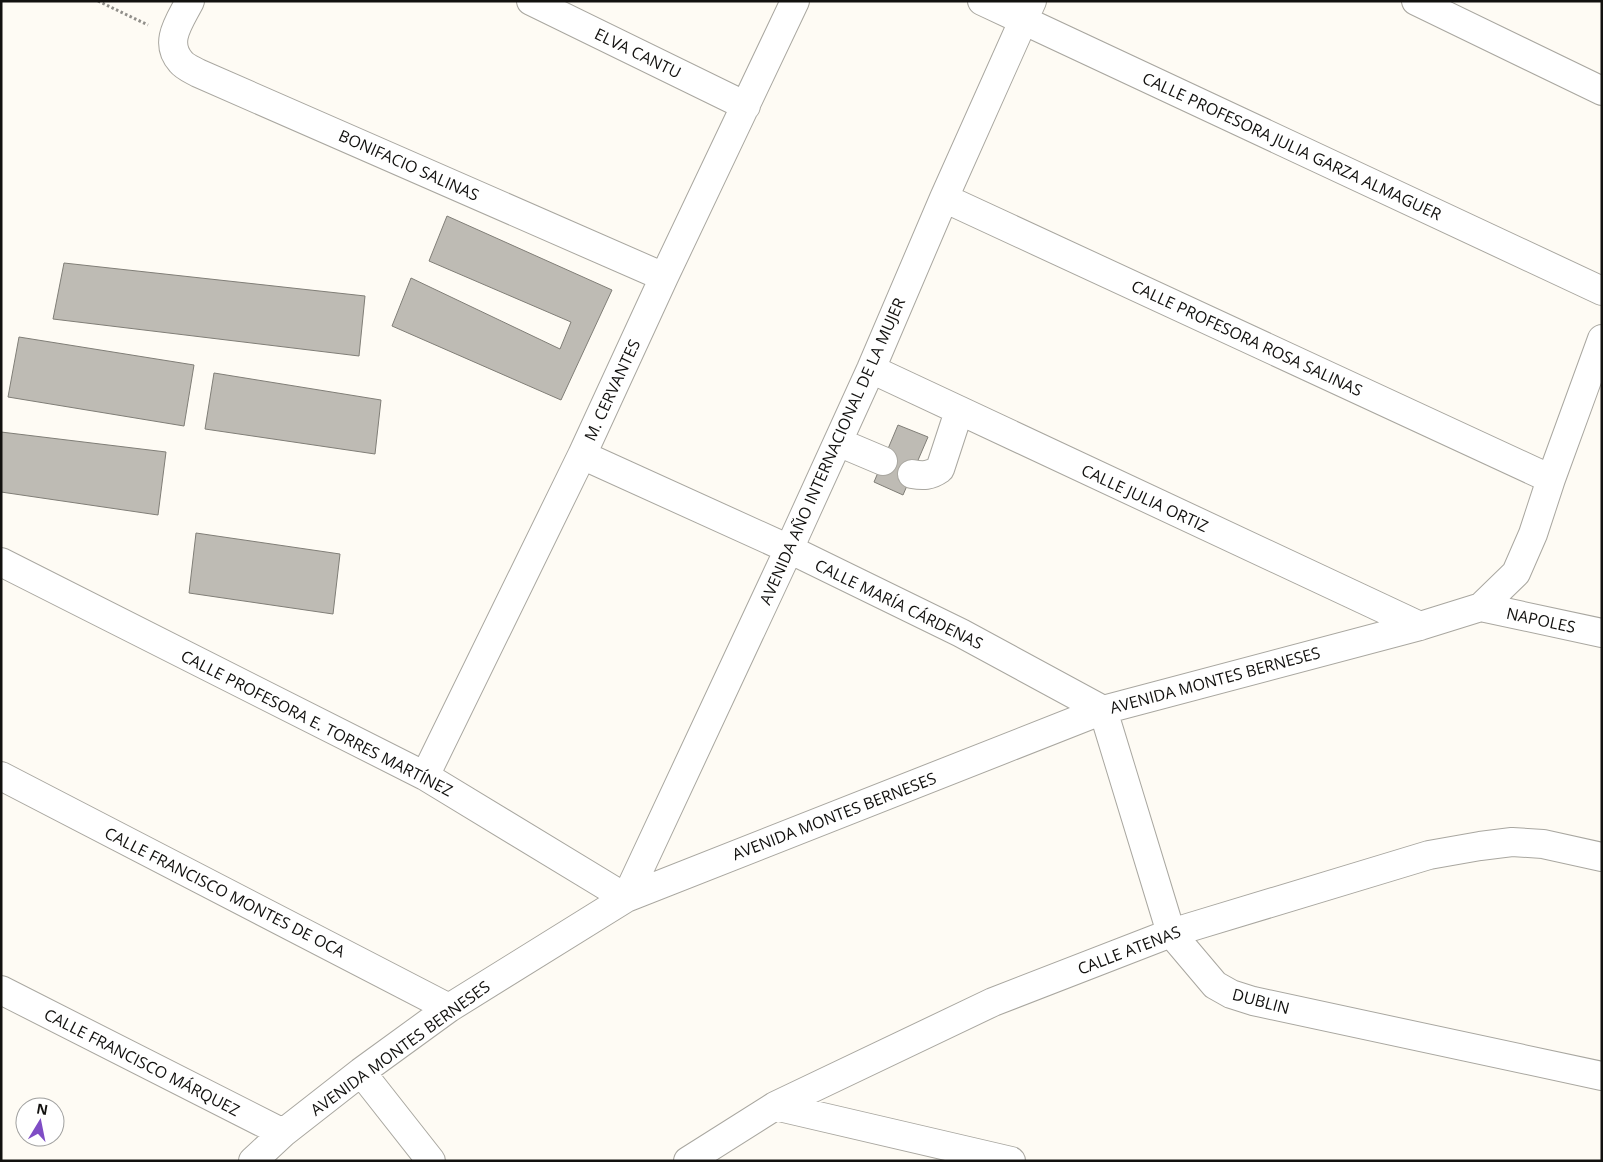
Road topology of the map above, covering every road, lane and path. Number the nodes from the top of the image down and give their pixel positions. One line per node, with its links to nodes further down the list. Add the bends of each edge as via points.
1 (98, 1): 8 (path)
2 (190, 1): 8 (street)
3 (531, 1): 10 (street, ELVA CANTU)
4 (795, 1): 10 (street, M. CERVANTES)
5 (982, 1): 7 (street, CALLE PROFESORA JULIA GARZA ALMAGUER)
6 (1416, 1): 9 (street)
7 (1027, 11): 11 (street, AVENIDA AÑO INTERNACIONAL DE LA MUJER); 13 (street, CALLE PROFESORA JULIA GARZA ALMAGUER)
8 (172, 36): 12 (street, BONIFACIO SALINAS, via 173,48 182,63 198,73)
9 (1602, 92)
10 (746, 106): 12 (street, M. CERVANTES)
11 (944, 198): 15 (street, AVENIDA AÑO INTERNACIONAL DE LA MUJER); 21 (street, CALLE PROFESORA ROSA SALINAS)
12 (664, 277): 18 (street, M. CERVANTES)
13 (1602, 291)
14 (1602, 339): 21 (street)
15 (871, 369): 16 (street, CALLE JULIA ORTIZ); 17 (street, AVENIDA AÑO INTERNACIONAL DE LA MUJER)
16 (959, 411): 20 (street, via 940,469 923,476); 25 (street, CALLE JULIA ORTIZ)
17 (838, 442): 19 (street); 22 (street, AVENIDA AÑO INTERNACIONAL DE LA MUJER)
18 (582, 455): 22 (street, CALLE MARÍA CÁRDENAS); 29 (street, M. CERVANTES)
19 (883, 461)
20 (912, 474)
21 (1551, 479): 24 (street, via 1516,573)
22 (789, 549): 27 (street, CALLE MARÍA CÁRDENAS, via 961,633); 31 (street, AVENIDA AÑO INTERNACIONAL DE LA MUJER)
23 (1, 562): 29 (street, CALLE PROFESORA E. TORRES MARTÍNEZ)
24 (1481, 607): 25 (street, AVENIDA MONTES BERNESES); 26 (street, NAPOLES)
25 (1420, 626): 27 (street, AVENIDA MONTES BERNESES)
26 (1602, 632)
27 (1103, 710): 31 (street, AVENIDA MONTES BERNESES); 32 (street, DUBLIN)
28 (1, 776): 34 (street, CALLE FRANCISCO MONTES DE OCA)
29 (425, 776): 31 (street, CALLE PROFESORA E. TORRES MARTÍNEZ)
30 (1602, 857): 32 (street, CALLE ATENAS, via 1543,844 1512,842 1428,855)
31 (626, 898): 34 (street, AVENIDA MONTES BERNESES)
32 (1171, 933): 36 (street, DUBLIN, via 1215,985 1231,994); 37 (street, CALLE ATENAS, via 993,1002)
33 (1, 990): 38 (street, CALLE FRANCISCO MÁRQUEZ)
34 (449, 1008): 35 (street, AVENIDA MONTES BERNESES)
35 (361, 1072): 38 (street, AVENIDA MONTES BERNESES); 40 (street)
36 (1602, 1076)
37 (775, 1106): 41 (street, CALLE ATENAS); 42 (street)
38 (283, 1133): 39 (street, AVENIDA MONTES BERNESES)
39 (253, 1161)
40 (431, 1161)
41 (688, 1161)
42 (1012, 1161)

